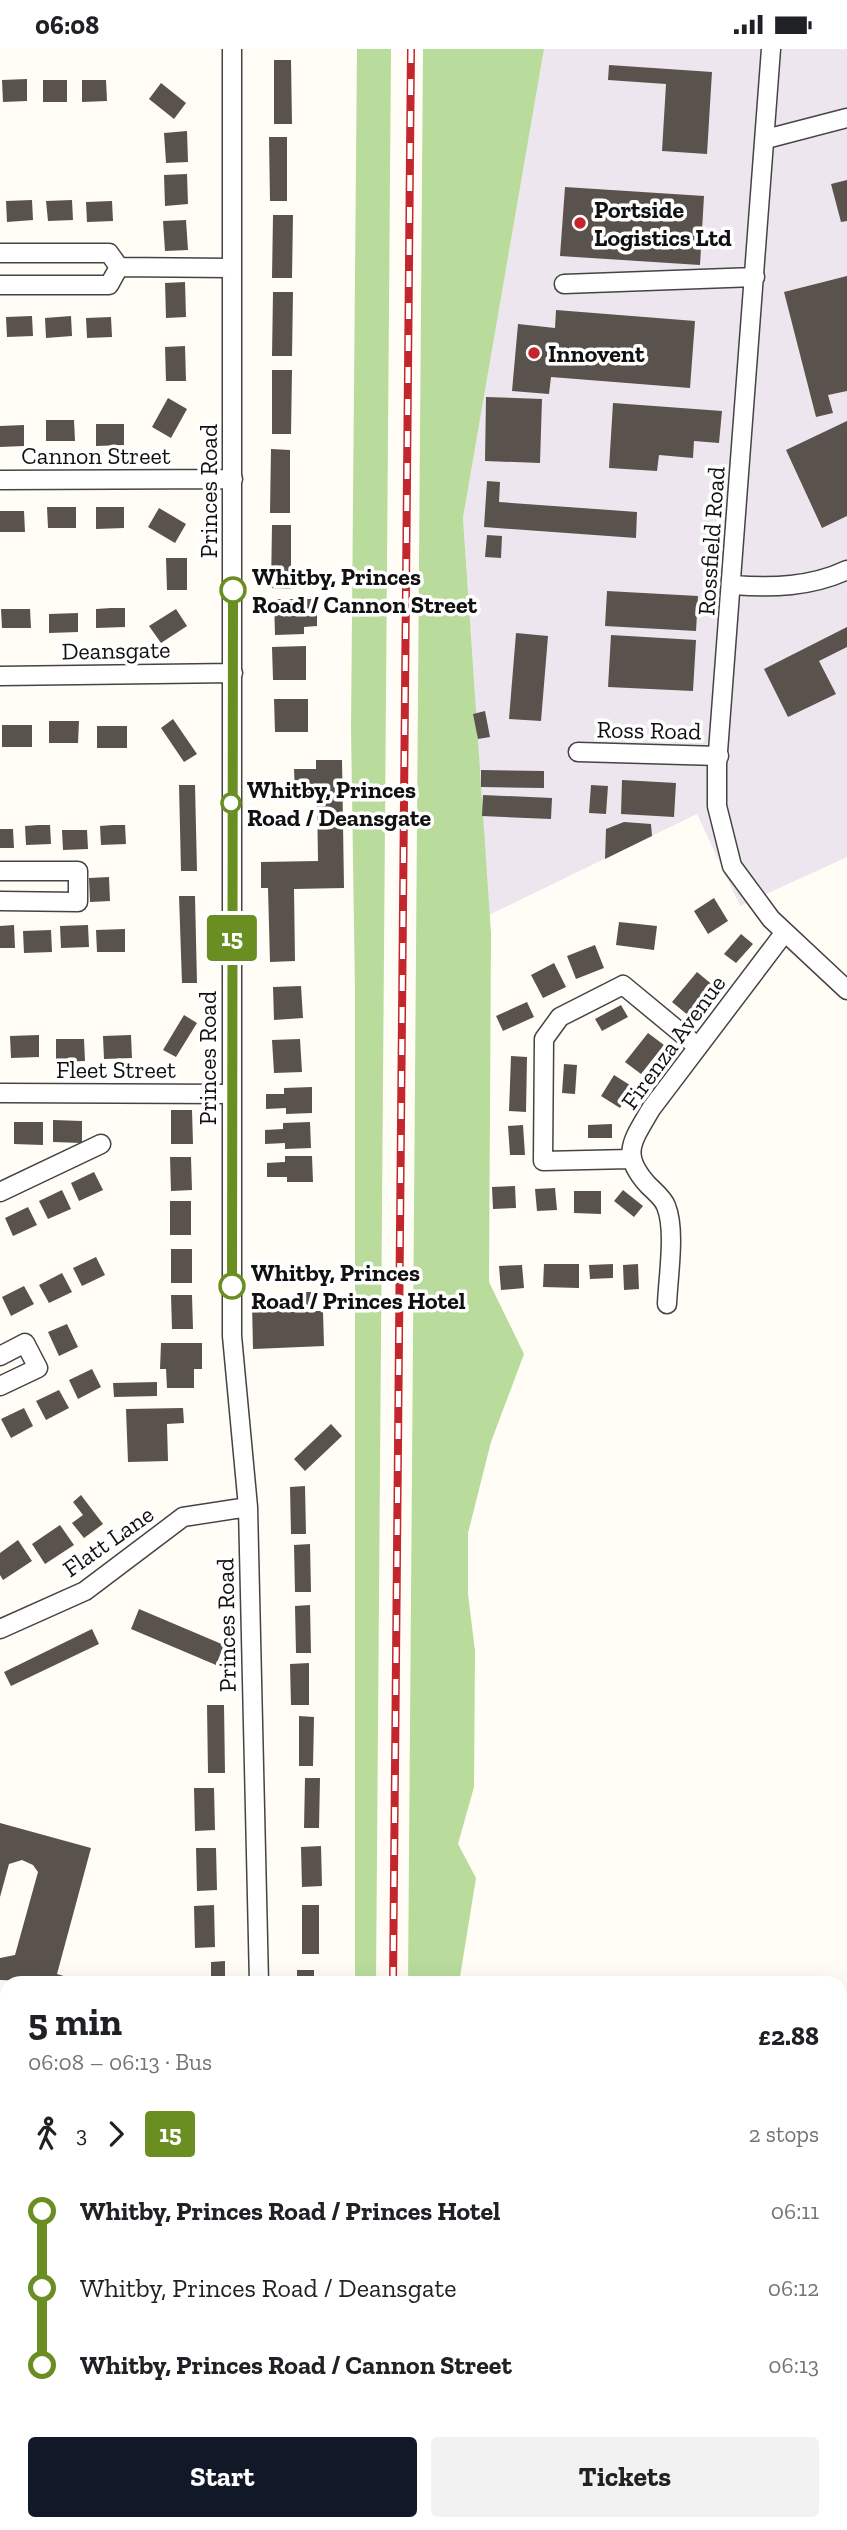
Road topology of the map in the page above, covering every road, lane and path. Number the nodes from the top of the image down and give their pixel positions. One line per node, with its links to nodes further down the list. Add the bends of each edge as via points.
1 (232, 49): 7 (street, Princes Road)
2 (771, 49): 4 (street, Rossfield Road)
3 (847, 118): 4 (street)
4 (766, 139): 8 (street, Rossfield Road)
5 (0, 254): 6 (street, via 109,253)
6 (119, 267): 7 (street); 10 (street, via 109,285)
7 (230, 268): 11 (street, Princes Road)
8 (755, 277): 9 (street); 14 (street, Rossfield Road)
9 (564, 284)
10 (0, 285)
11 (233, 479): 12 (street, Cannon Street); 15 (street, Princes Road)
12 (0, 480)
13 (847, 570): 14 (street, via 828,579 770,588)
14 (733, 585): 18 (street, Rossfield Road)
15 (233, 673): 16 (street, Deansgate); 25 (street, Princes Road)
16 (0, 676)
17 (578, 753): 18 (street, Ross Road)
18 (719, 756): 21 (street, Rossfield Road, via 717,806 732,866)
19 (0, 871): 20 (street, via 78,871 78,902)
20 (0, 901)
21 (785, 932): 22 (street, Rossfield Road); 23 (street, Firenza Avenue)
22 (847, 990)
23 (698, 1047): 27 (street, Firenza Avenue, via 635,1135); 27 (street, via 623,985 560,1017 544,1039 543,1161)
24 (0, 1093): 25 (street, Fleet Street)
25 (232, 1094): 32 (street, Princes Road, via 232,1336)
26 (101, 1144): 28 (street)
27 (630, 1159): 29 (street, via 665,1204 670,1223)
28 (0, 1192)
29 (667, 1304)
30 (0, 1356): 31 (street, via 25,1343 38,1368)
31 (0, 1386)
32 (248, 1507): 33 (street, Flatt Lane, via 183,1517 85,1591); 34 (street, Princes Road)
33 (0, 1629)
34 (259, 1976)

